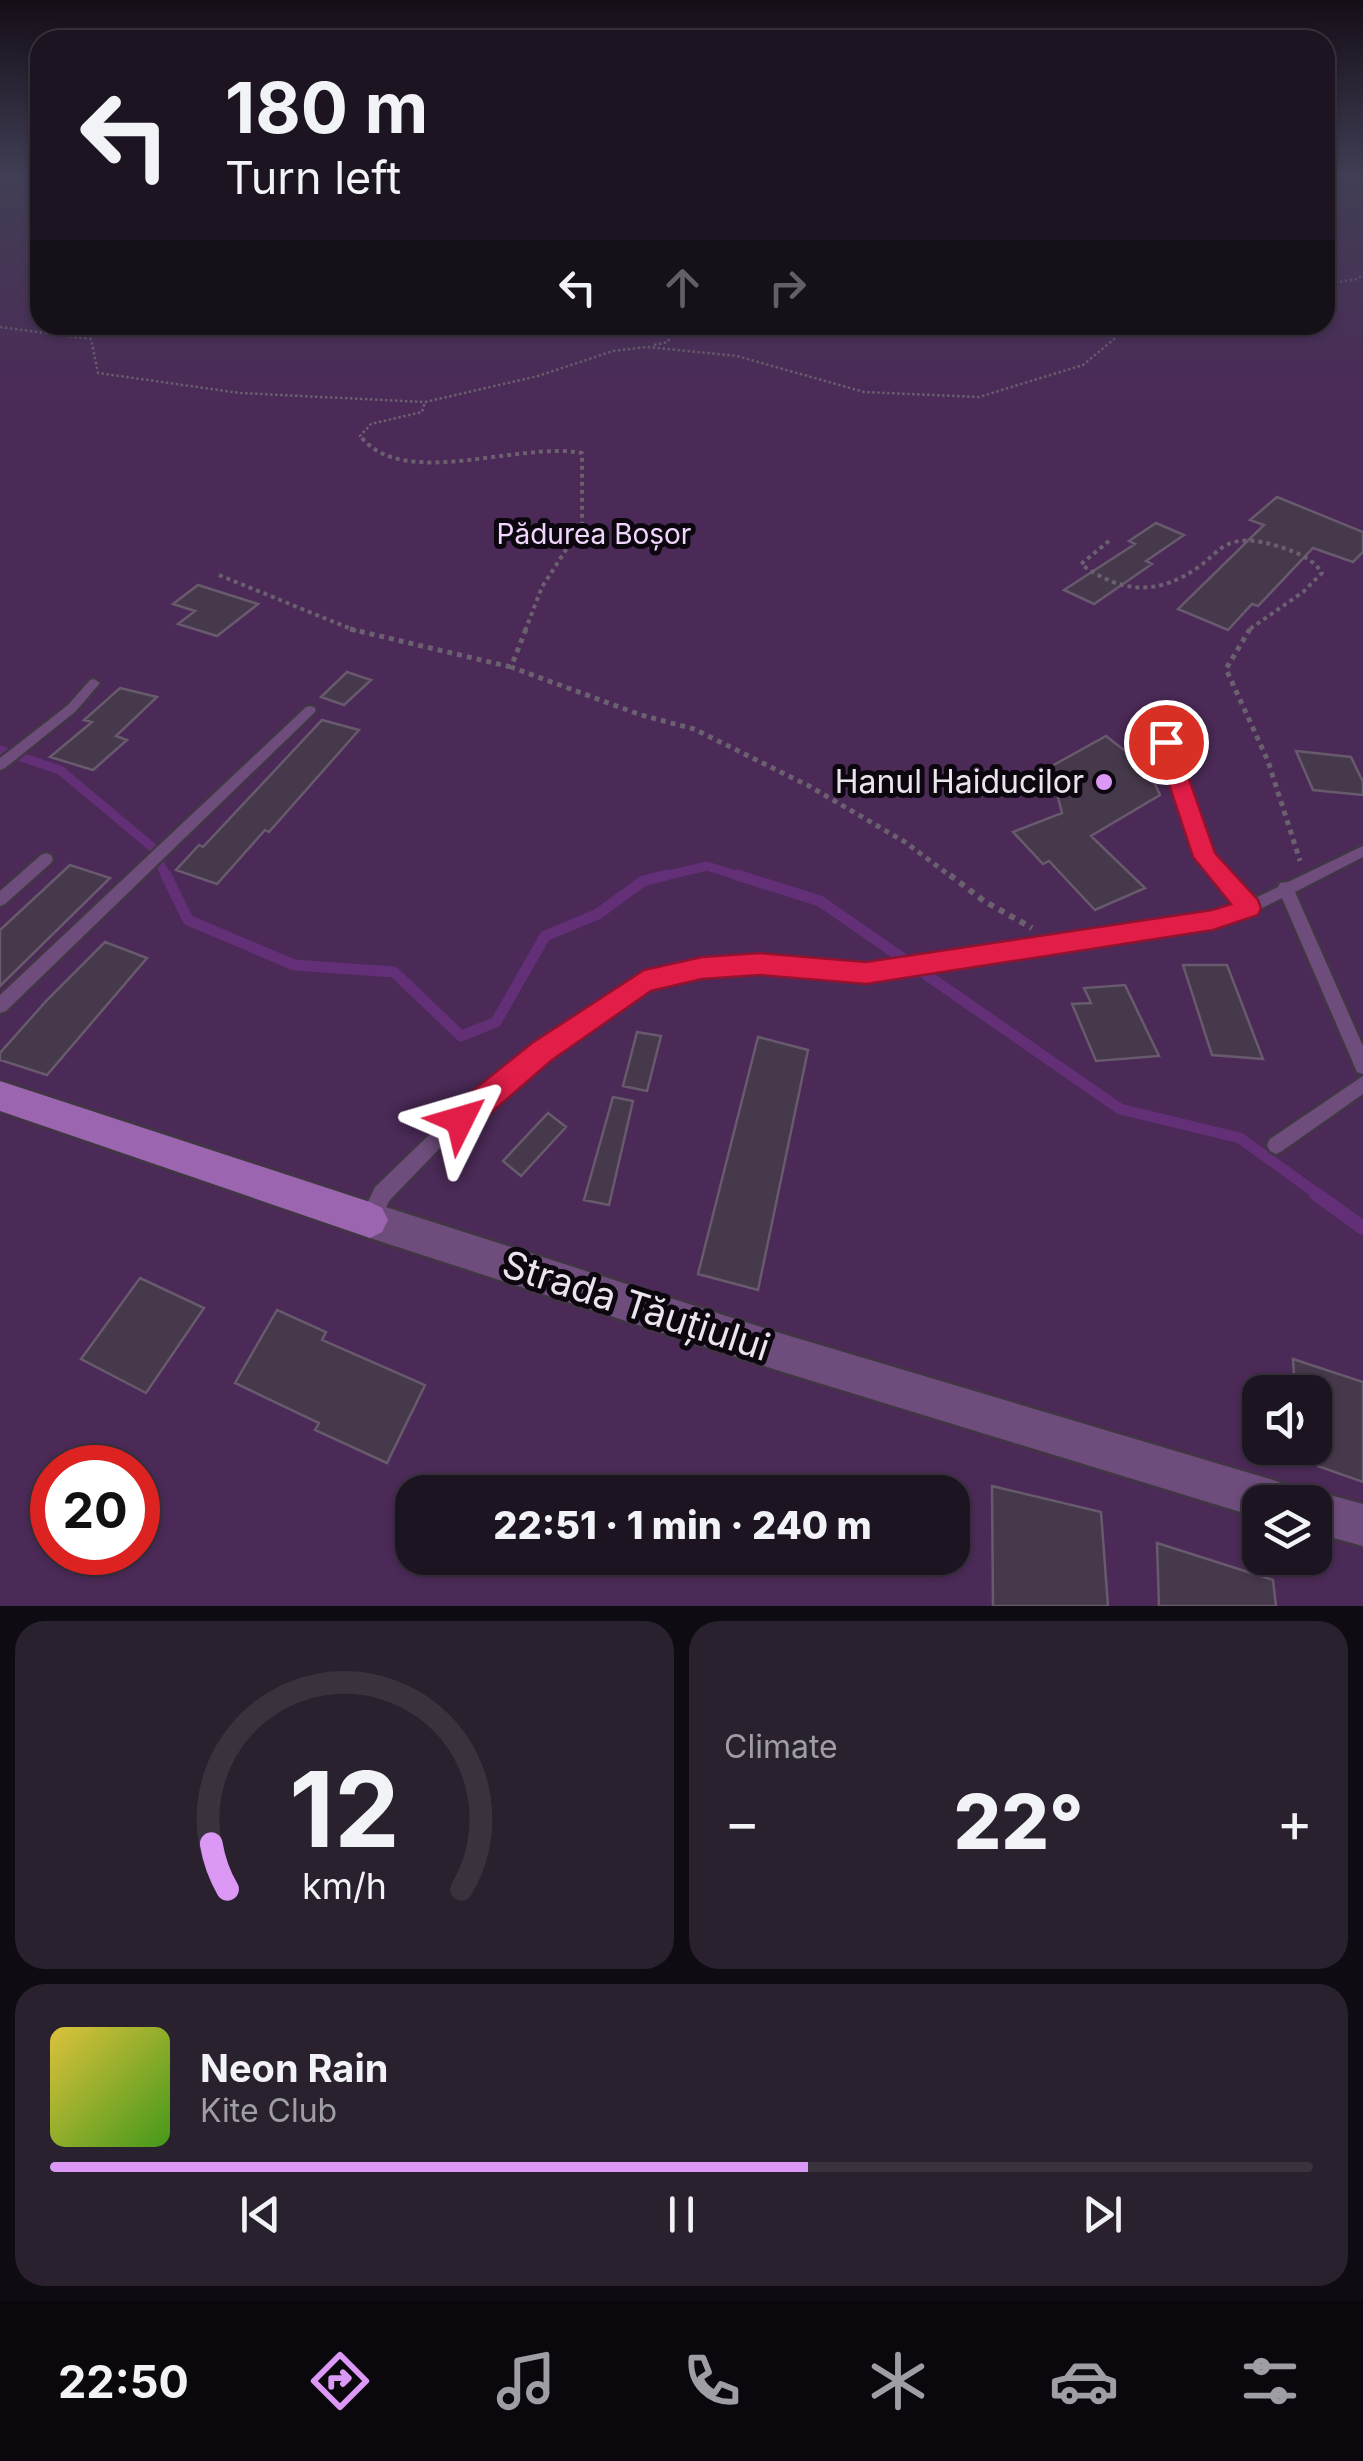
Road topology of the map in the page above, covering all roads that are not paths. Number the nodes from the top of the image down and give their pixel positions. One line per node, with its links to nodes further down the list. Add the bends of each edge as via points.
1 (94, 683): 4 (lane)
2 (310, 710): 10 (lane)
3 (1166, 742): 9 (lane, via 1204,857)
4 (1, 764)
5 (1363, 851): 7 (lane)
6 (46, 860): 8 (lane)
7 (1285, 887): 9 (lane); 11 (lane)
8 (0, 900)
9 (1249, 908): 15 (lane, via 1213,920 866,973 760,964 644,981 542,1052 433,1143 382,1194)
10 (0, 1006)
11 (1363, 1066)
12 (1363, 1084): 14 (lane)
13 (0, 1096): 15 (main road, Strada Tăuțiului)
14 (1276, 1145)
15 (370, 1220): 16 (street, Strada Tăuțiului)
16 (1242, 1492)
17 (1332, 1517): 18 (street)
18 (1363, 1525)

